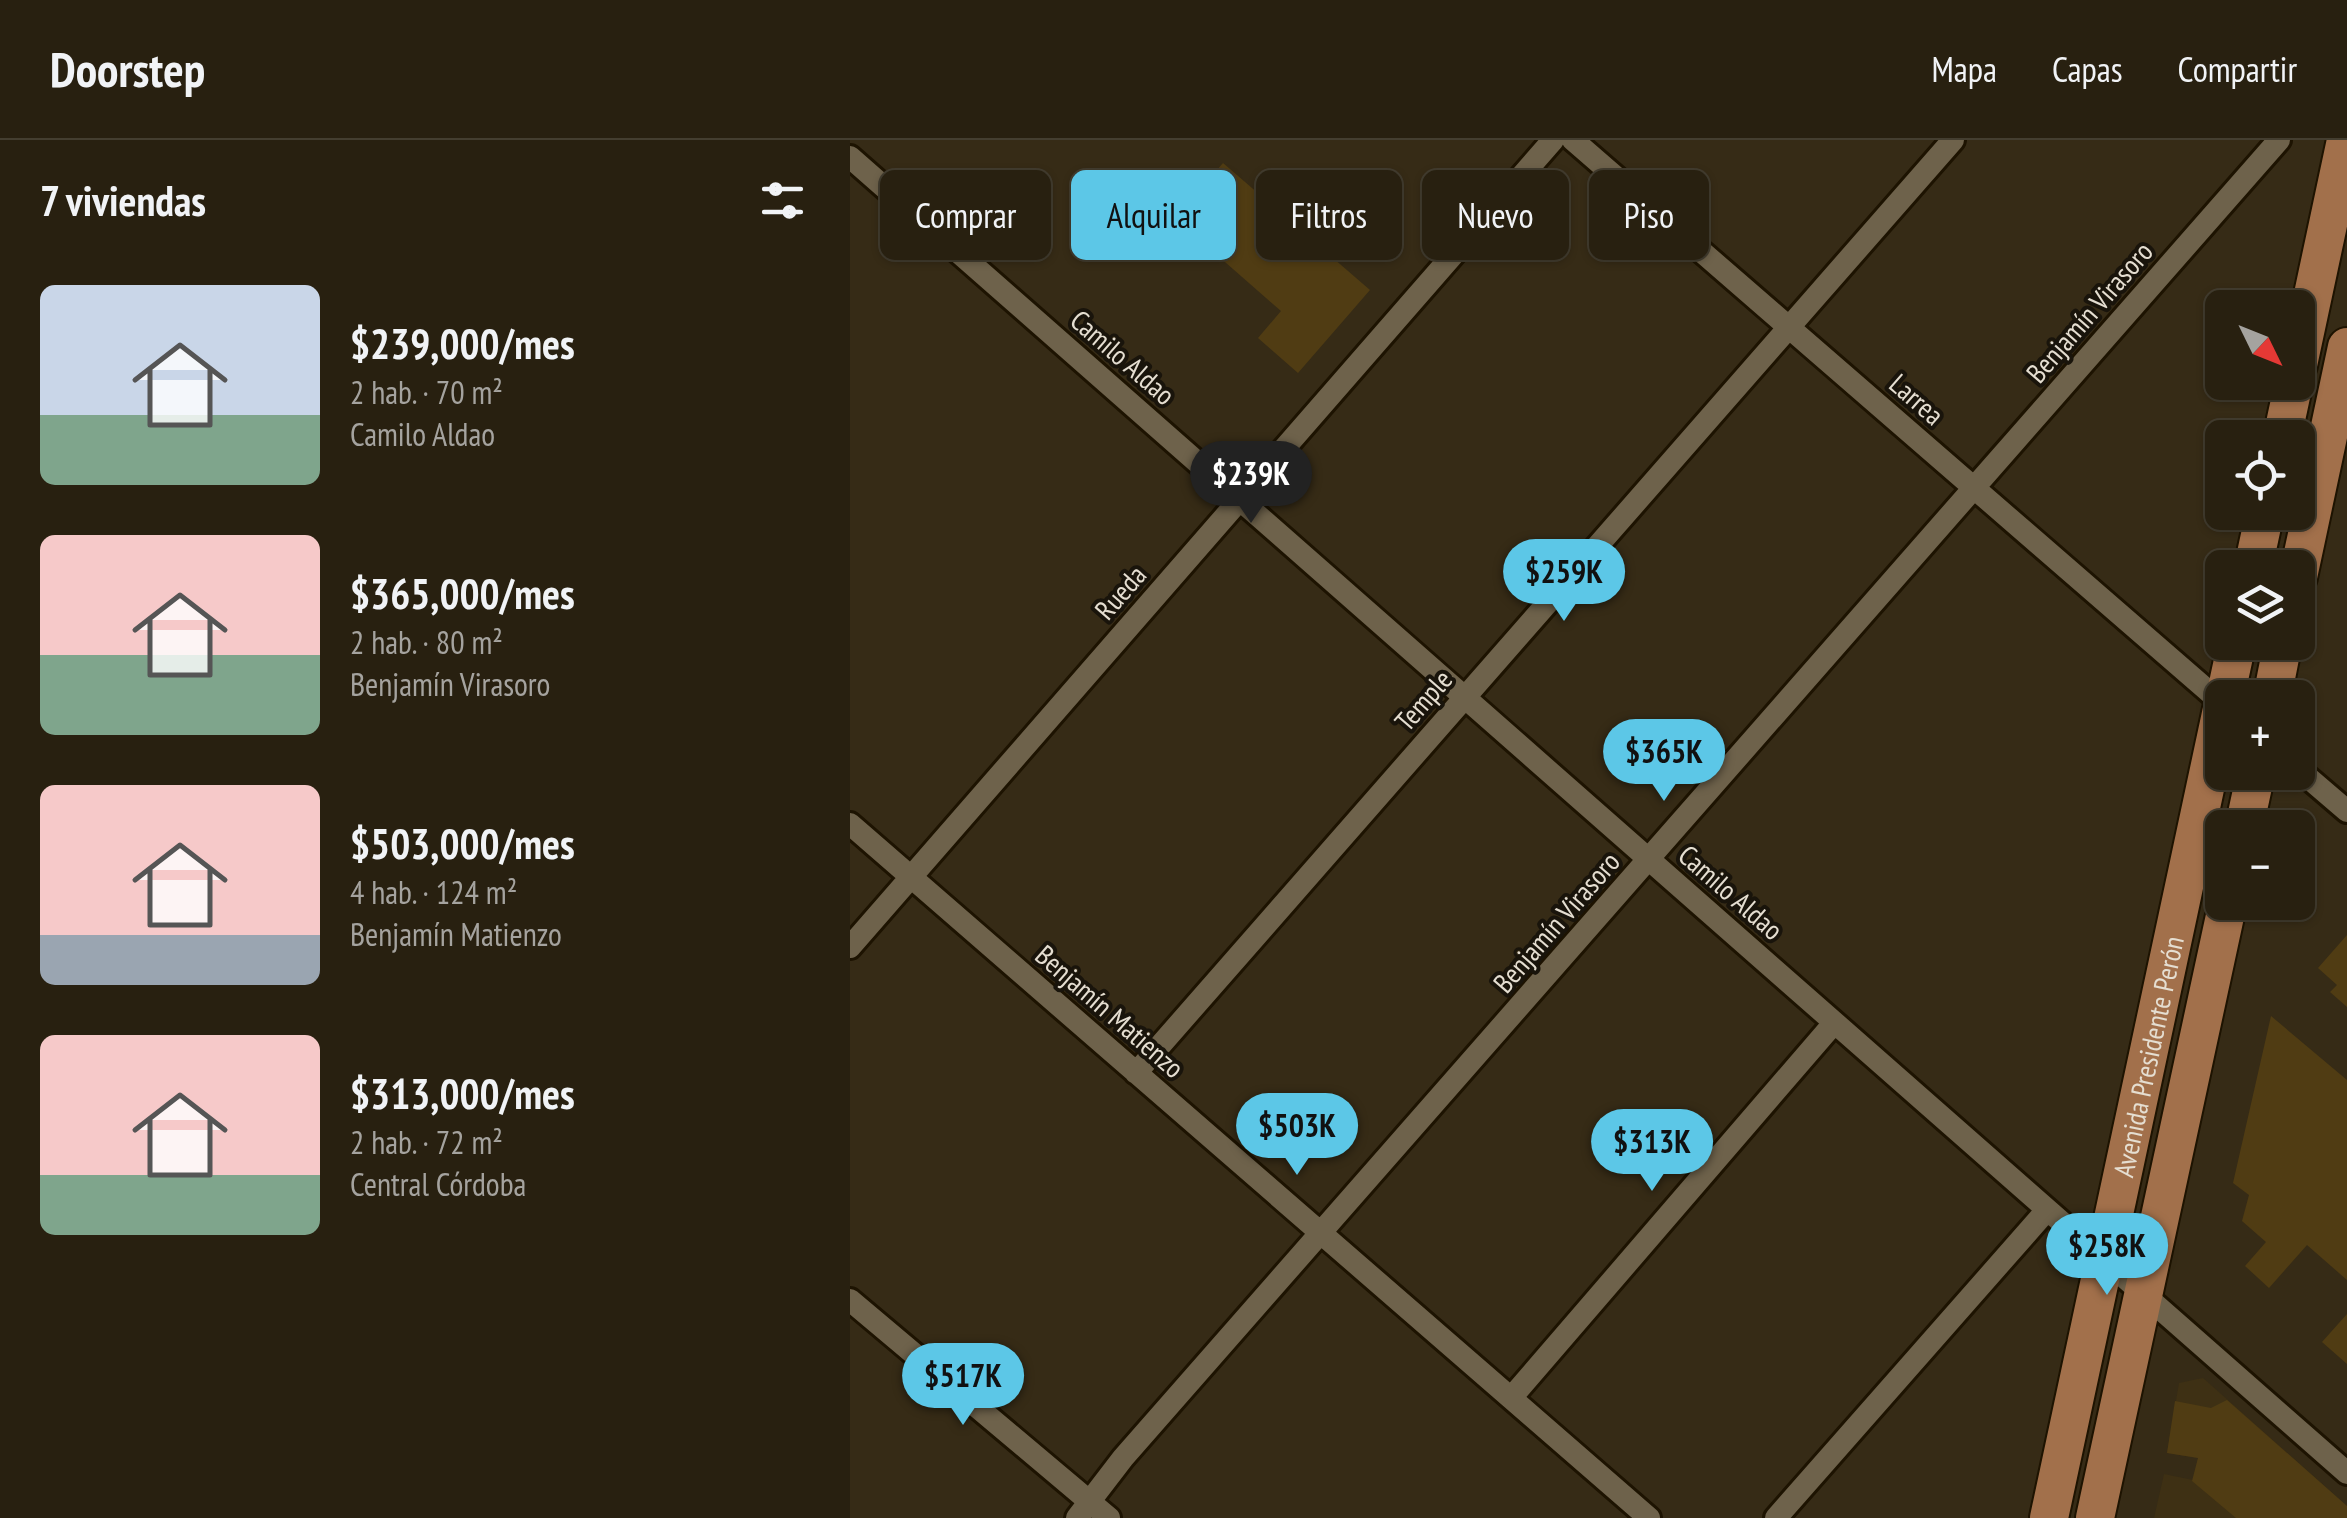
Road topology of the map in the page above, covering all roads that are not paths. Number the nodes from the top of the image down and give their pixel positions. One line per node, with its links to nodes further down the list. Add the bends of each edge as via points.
1 (1553, 140): 11 (street, Rueda)
2 (1573, 140): 8 (street, Larrea)
3 (1953, 140): 8 (street, Temple)
4 (2279, 140): 10 (street, Benjamín Virasoro)
5 (2346, 140): 7 (main road)
6 (850, 156): 11 (street, Camilo Aldao)
7 (2314, 290)
8 (1789, 327): 10 (street, Larrea); 14 (street, Temple)
9 (2347, 348): 12 (main road)
10 (1974, 488): 13 (street, Larrea); 19 (street, Benjamín Virasoro)
11 (1240, 500): 14 (street, Camilo Aldao); 20 (street, Rueda)
12 (2304, 550)
13 (2205, 687)
14 (1464, 698): 19 (street, Camilo Aldao); 24 (street, Temple)
15 (2315, 784): 17 (street)
16 (2205, 788): 27 (main road, Avenida Presidente Perón)
17 (2347, 811)
18 (850, 824): 20 (street, Benjamín Matienzo)
19 (1650, 860): 23 (street, Camilo Aldao); 26 (street, Benjamín Virasoro)
20 (910, 877): 22 (street, Rueda); 24 (street, Benjamín Matienzo)
21 (2224, 920): 28 (main road, Avenida Presidente Perón)
22 (850, 947)
23 (1834, 1023): 25 (street, Camilo Aldao); 30 (street)
24 (1136, 1073): 26 (street, Benjamín Matienzo)
25 (2047, 1210): 27 (street, Camilo Aldao); 35 (street)
26 (1322, 1235): 30 (street, Benjamín Matienzo); 32 (street, Benjamín Virasoro)
27 (2105, 1262): 28 (street, Camilo Aldao); 36 (main road, Avenida Presidente Perón)
28 (2143, 1296): 31 (street, Camilo Aldao); 37 (main road, Avenida Presidente Perón)
29 (850, 1300): 32 (street)
30 (1511, 1398): 34 (street, Benjamín Matienzo)
31 (2347, 1474)
32 (1083, 1509): 33 (street)
33 (1109, 1518)
34 (1648, 1518)
35 (1776, 1518)
36 (2049, 1518)
37 (2095, 1518)

